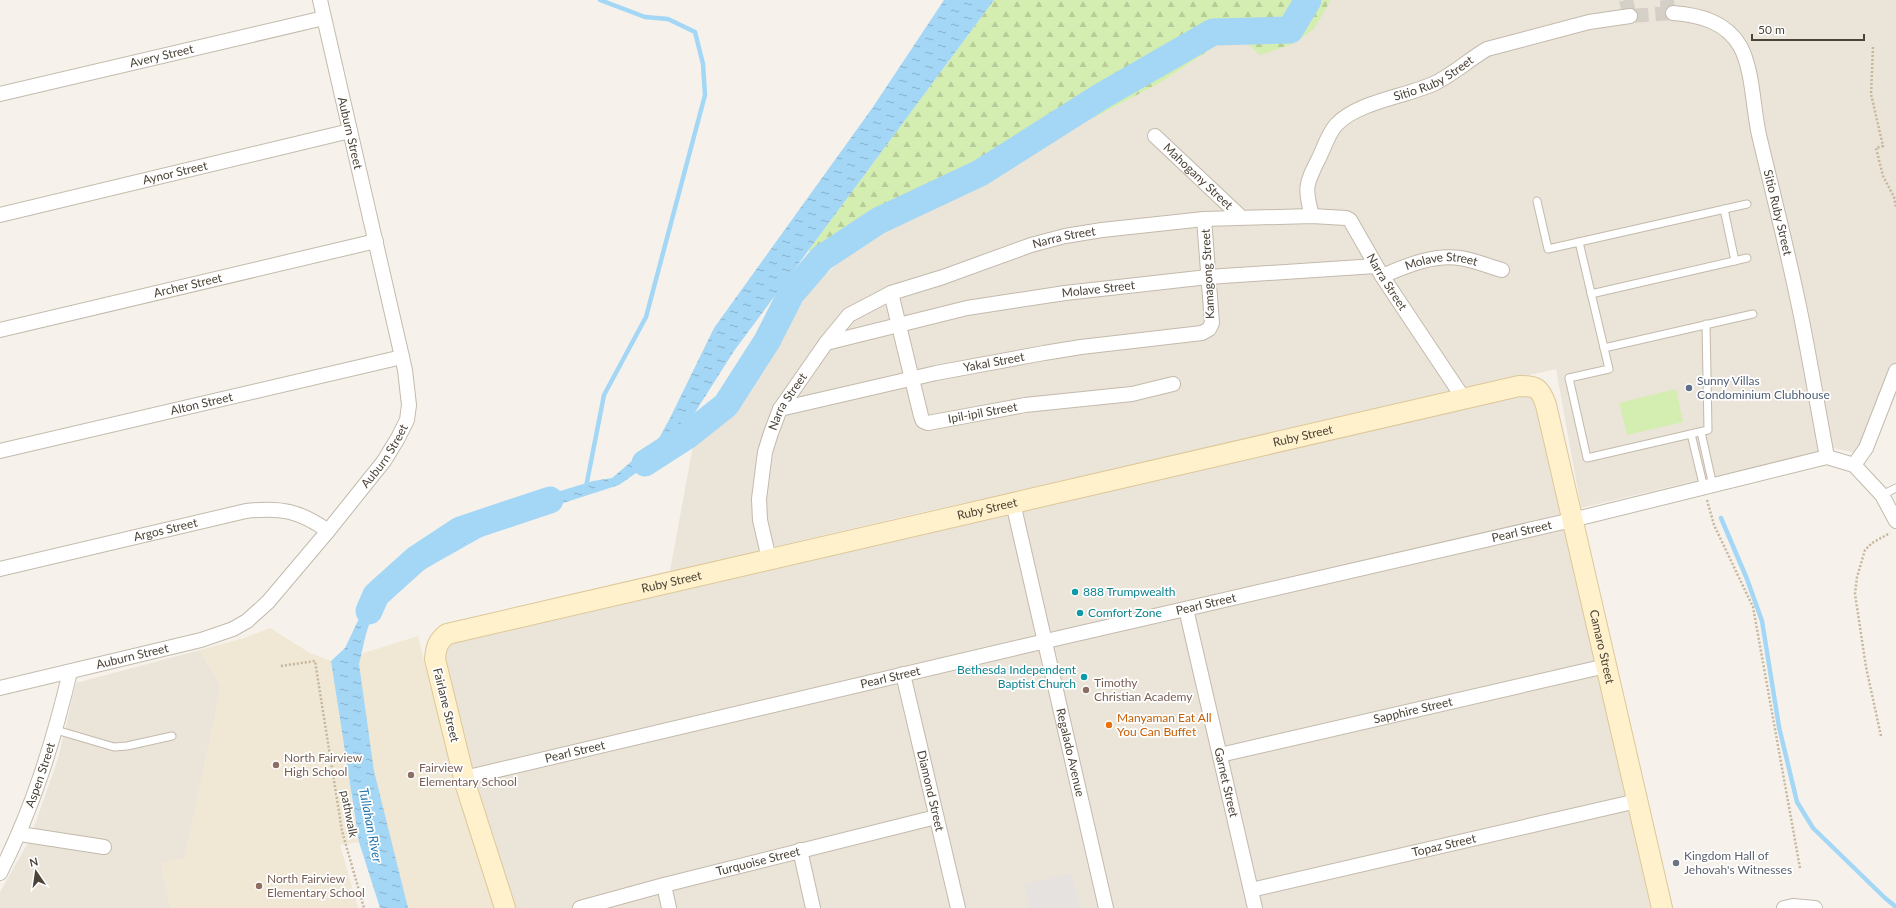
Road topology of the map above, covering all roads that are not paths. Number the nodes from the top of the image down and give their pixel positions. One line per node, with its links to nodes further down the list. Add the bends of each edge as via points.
1 (320, 0): 4 (street, Auburn Street)
2 (1673, 13): 41 (street, Sitio Ruby Street, via 1702,18 1719,25 1730,33 1746,60 1755,115 1800,311)
3 (1630, 16): 12 (street, Sitio Ruby Street, via 1590,22 1487,49 1434,84 1354,110 1334,127 1308,179 1307,194)
4 (324, 18): 5 (street, Avery Street); 6 (street, Auburn Street)
5 (0, 94)
6 (350, 131): 11 (street, Aynor Street); 15 (street, Auburn Street)
7 (1155, 136): 13 (street, Mahogany Street)
8 (1537, 201): 16 (lane, via 1548,250)
9 (1747, 204): 10 (lane)
10 (1724, 209): 16 (lane); 18 (lane)
11 (0, 215)
12 (1312, 216): 13 (street, Narra Street); 20 (street, Narra Street, via 1342,217 1350,220)
13 (1241, 217): 14 (street, Narra Street)
14 (1204, 219): 21 (street, Kamagong Street); 22 (street, Narra Street, via 1065,236)
15 (376, 242): 28 (street, Archer Street); 31 (street, Auburn Street)
16 (1579, 242): 23 (lane)
17 (1747, 258): 18 (lane)
18 (1735, 261): 23 (lane)
19 (1502, 270): 20 (street, Molave Street, via 1461,258 1443,257)
20 (1379, 271): 21 (street, Molave Street); 36 (street, Narra Street)
21 (1208, 277): 26 (street, Molave Street, via 986,304); 27 (street, Kamagong Street, via 1212,323)
22 (890, 293): 26 (street, Ipil-ipil Street); 29 (street, Narra Street, via 850,315)
23 (1591, 294): 30 (lane)
24 (1753, 314): 25 (lane)
25 (1706, 324): 30 (lane); 38 (lane, via 1708,430)
26 (899, 325): 29 (street, Molave Street); 33 (street, Ipil-ipil Street)
27 (1209, 329): 33 (street, Yakal Street, via 1202,333 1044,353)
28 (0, 330)
29 (826, 343): 37 (street, Narra Street)
30 (1604, 348): 39 (lane, via 1609,369 1569,378 1587,458)
31 (402, 357): 40 (street, Alton Street); 49 (street, Auburn Street, via 408,388 407,420 384,461)
32 (1896, 371): 42 (street, via 1866,448)
33 (912, 378): 34 (street, Ipil-ipil Street, via 921,416 923,421 928,423 1025,405 1132,394); 37 (street, Yakal Street)
34 (1173, 384)
35 (1536, 387): 36 (street, Ruby Street, via 1519,386); 47 (street, Camaro Street, via 1546,405)
36 (1464, 399): 46 (street, Ruby Street)
37 (780, 409): 50 (street, Narra Street, via 765,452 759,499 760,520)
38 (1701, 432): 39 (lane); 43 (lane)
39 (1691, 434): 43 (lane)
40 (0, 451)
41 (1827, 457): 42 (street); 43 (street, Pearl Street)
42 (1854, 465): 45 (street)
43 (1708, 487): 47 (street, Pearl Street)
44 (1896, 488): 45 (lane)
45 (1882, 495): 48 (street)
46 (1013, 503): 50 (street, Ruby Street); 54 (street, Regalado Avenue)
47 (1572, 520): 52 (street, Pearl Street); 55 (street, Camaro Street)
48 (1896, 522)
49 (328, 531): 51 (street, Argos Street, via 297,513 280,509 262,509); 56 (street, Auburn Street, via 268,602 247,621 233,629 201,640)
50 (769, 559): 53 (street, Ruby Street, via 457,631)
51 (0, 569)
52 (1186, 609): 54 (street, Pearl Street); 61 (street, Garnet Street)
53 (440, 640): 62 (street, Fairlane Street, via 435,659)
54 (1045, 641): 57 (street, Pearl Street); 76 (street, Regalado Avenue)
55 (1606, 666): 61 (street, Sapphire Street); 63 (street, Camaro Street)
56 (70, 672): 58 (street, Auburn Street); 59 (street, Aspen Street)
57 (903, 674): 62 (street, Pearl Street); 64 (street, Diamond Street)
58 (0, 688)
59 (56, 730): 60 (lane, via 114,747); 65 (street, Aspen Street)
60 (172, 736)
61 (1220, 755): 70 (street, Garnet Street)
62 (464, 778): 71 (street, Fairlane Street)
63 (1637, 801): 70 (street, Topaz Street); 78 (street, Camaro Street)
64 (936, 817): 67 (street, Turquoise Street); 75 (street, Diamond Street)
65 (20, 834): 66 (street); 68 (street, Aspen Street)
66 (104, 846)
67 (800, 850): 69 (street, Turquoise Street); 74 (street)
68 (0, 873)
69 (664, 885): 72 (street, Turquoise Street); 73 (street)
70 (1251, 890): 77 (street, Garnet Street)
71 (505, 908)
72 (580, 908)
73 (670, 908)
74 (813, 908)
75 (958, 908)
76 (1106, 908)
77 (1255, 908)
78 (1662, 908)
79 (1784, 908): 80 (street)
80 (1815, 908)

